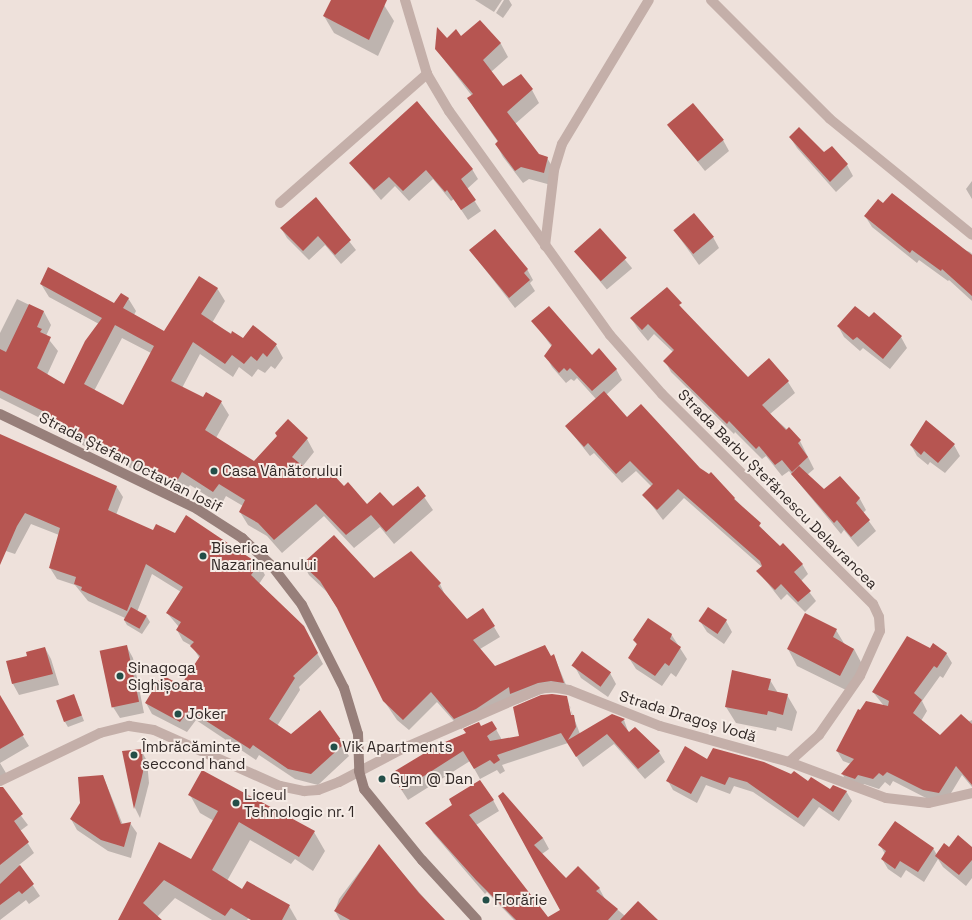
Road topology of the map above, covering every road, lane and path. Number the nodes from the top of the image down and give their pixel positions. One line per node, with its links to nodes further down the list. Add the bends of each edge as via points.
1 (405, 0): 4 (street, Strada Barbu Ștefănescu Delavrancea)
2 (649, 0): 7 (street, via 562,144 554,170)
3 (711, 0): 6 (street, via 830,119)
4 (427, 74): 5 (street); 7 (street, Strada Barbu Ștefănescu Delavrancea, via 480,157)
5 (280, 203)
6 (972, 234)
7 (545, 246): 9 (street, Strada Barbu Ștefănescu Delavrancea, via 637,368 873,604 880,631 857,682 819,736)
8 (0, 414): 10 (main road, Strada Ștefan Octavian Iosif, via 197,509 225,526 256,550 302,605 333,662 353,713 359,748)
9 (789, 762): 10 (street, Strada Dragoș Vodă, via 660,726 569,690 552,687 539,689 404,748); 12 (street, Strada Dragoș Vodă, via 886,798 912,802 945,802)
10 (359, 771): 11 (street, Strada Dragoș Vodă, via 318,790 293,789 154,730 129,726 100,733); 13 (main road, Strada Ștefan Octavian Iosif, via 364,789 374,803)
11 (0, 781)
12 (972, 793)
13 (477, 920)

